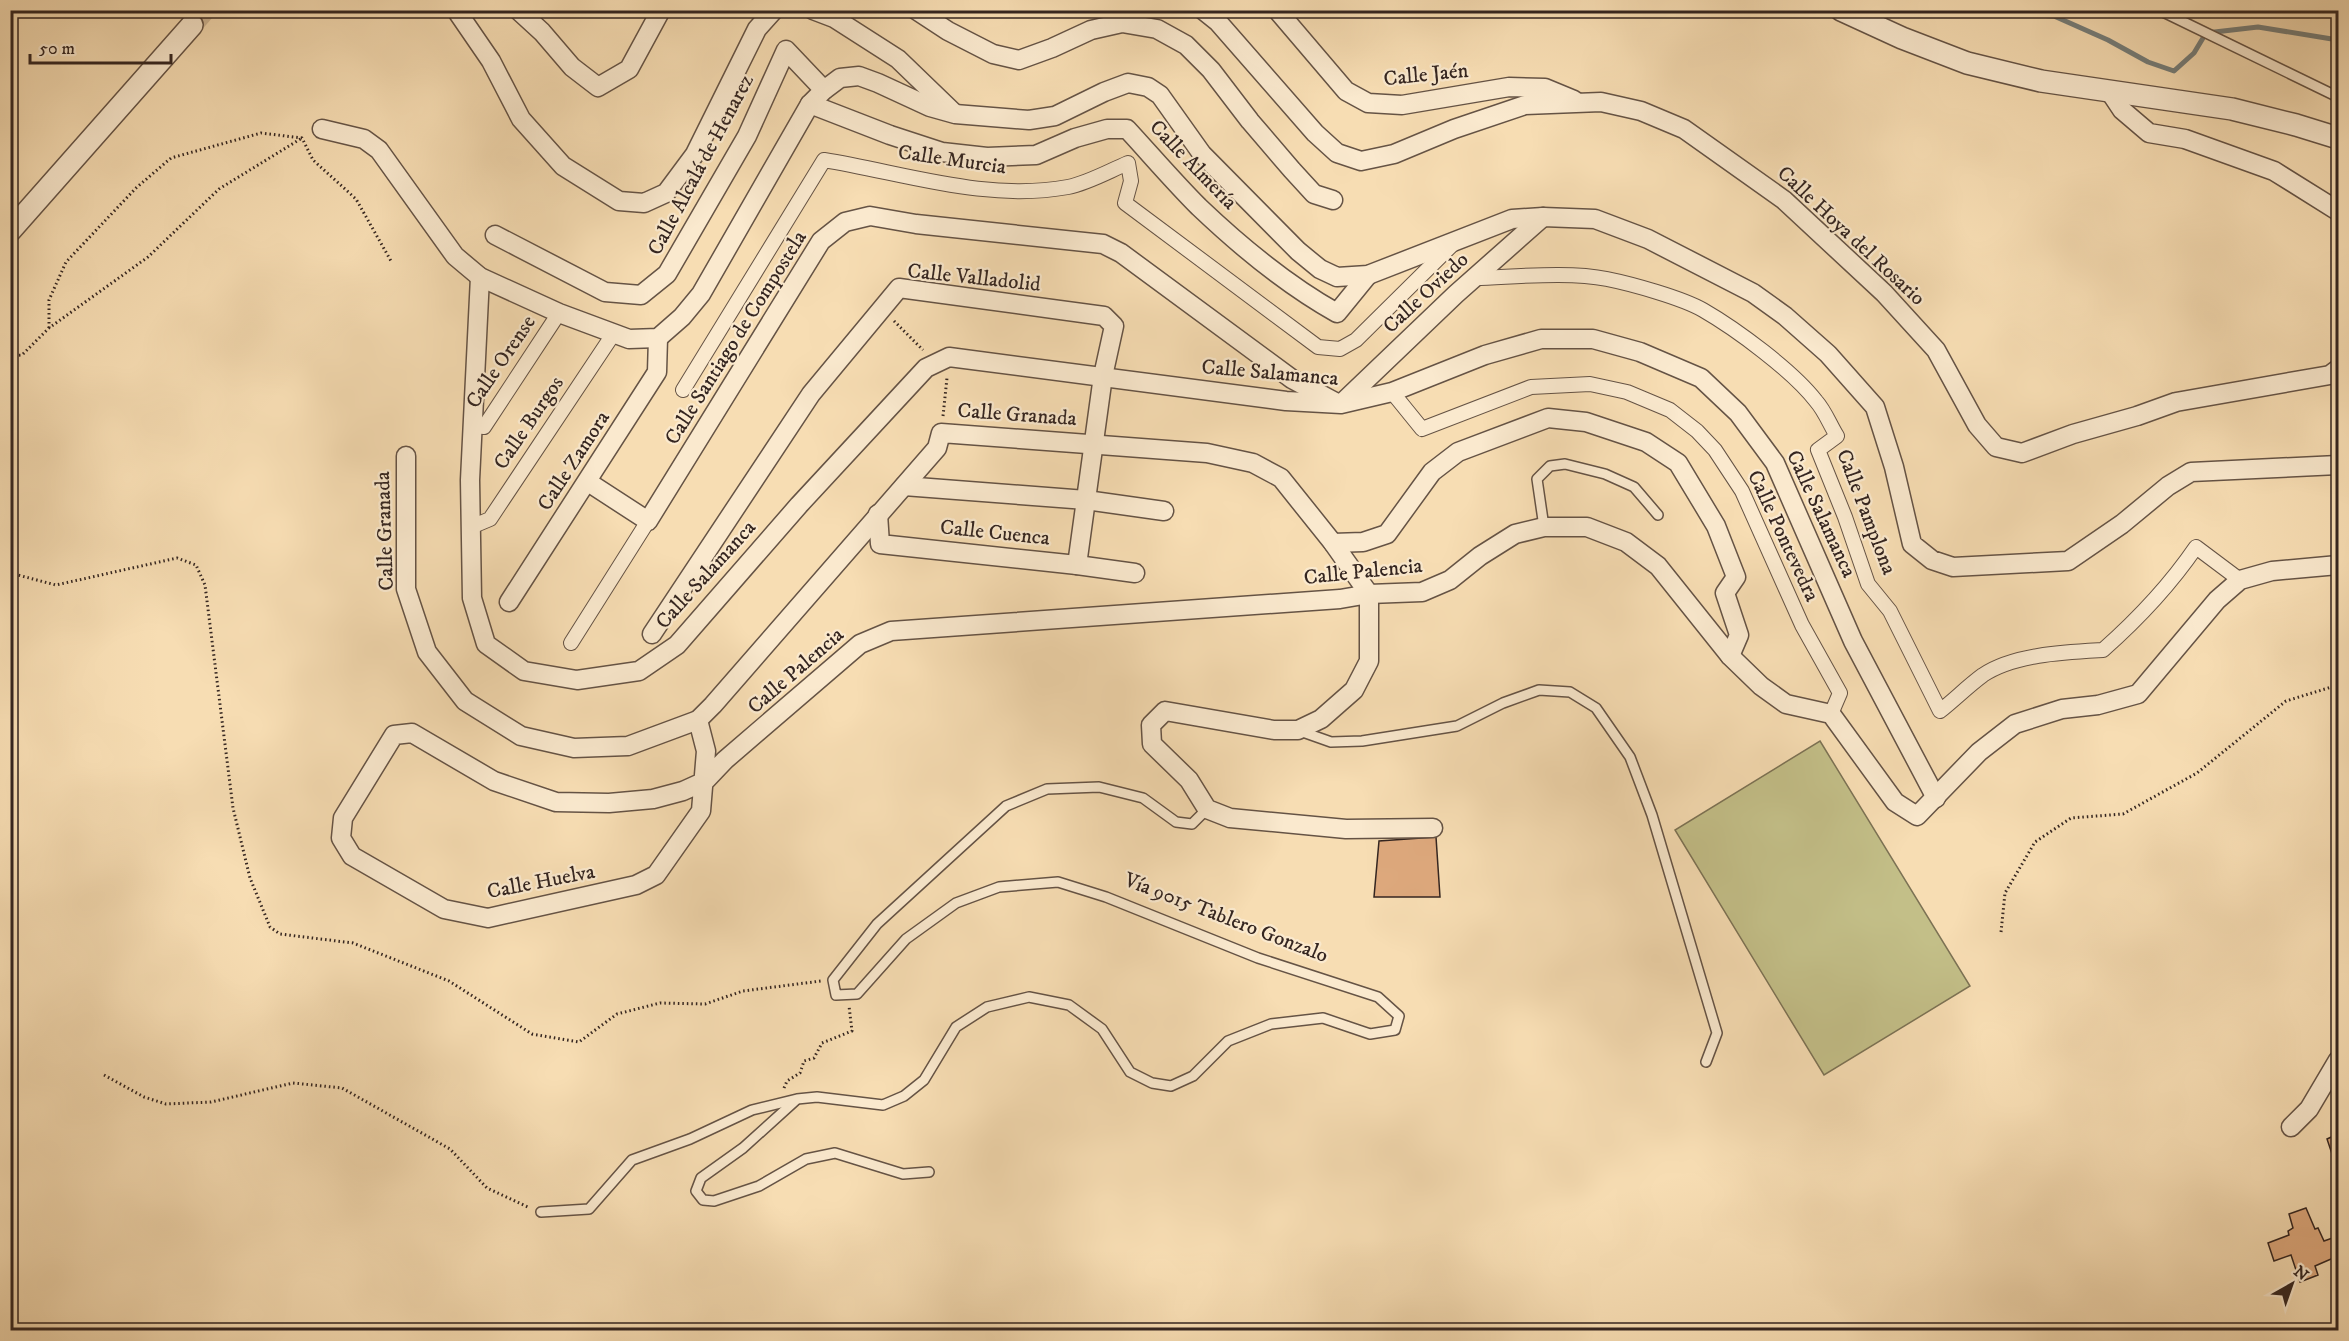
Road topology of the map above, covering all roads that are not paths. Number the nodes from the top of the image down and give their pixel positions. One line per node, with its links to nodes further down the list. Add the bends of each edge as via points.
1 (456, 10): 4 (street, via 491,61 521,119 563,166 619,201 644,203 666,193 695,154 757,29)
2 (518, 10): 3 (street, via 572,67 598,87 629,69)
3 (661, 10)
4 (774, 10)
5 (813, 10): 17 (street, via 834,18 898,59)
6 (916, 10): 20 (street, via 993,54 1018,60 1091,30 1122,23 1157,29 1186,45 1211,70 1314,194)
7 (1203, 10): 15 (street, Calle Hoya del Rosario, via 1218,21 1315,133 1337,153 1361,161 1394,154 1525,105)
8 (1277, 10): 15 (street, Calle Jaén, via 1346,91 1368,103 1402,105 1509,87 1545,88)
9 (1841, 10): 13 (street, via 1967,63 2040,81)
10 (2159, 10): 14 (lane)
11 (192, 25): 23 (street)
12 (824, 90): 16 (street); 17 (street, via 840,78 859,76); 24 (street, Calle Alcalá de Henarez, via 786,50 747,136 667,274 641,295 605,292)
13 (2110, 92): 19 (street, via 2232,109); 21 (street, via 2122,110 2149,133 2185,139 2274,171)
14 (2338, 97)
15 (1581, 103): 32 (street, Calle Hoya del Rosario, via 1601,102 1641,111 1684,129 1784,200 1884,293 1936,350 1977,425 1996,447 2022,453 2176,402 2330,375)
16 (810, 104): 26 (street, Calle Almería, via 942,152 987,157 1036,155 1075,138 1107,129 1127,129 1198,206 1252,255 1310,298 1338,313); 31 (street, via 701,294)
17 (955, 114): 26 (street, via 1029,120 1055,116 1128,83 1148,87 1160,95 1202,154 1298,251 1337,277)
18 (322, 129): 27 (street, via 364,139 379,150 455,256)
19 (2338, 138)
20 (1333, 200)
21 (2338, 211)
22 (1543, 217): 25 (street, via 1512,219); 28 (street, Calle Oviedo); 40 (street, via 1595,219 1648,238 1753,293 1794,323 1875,407 1912,544 1932,560 1953,567 2068,561 2192,472)
23 (10, 231)
24 (495, 235)
25 (1456, 241): 26 (street); 34 (street, Calle Murcia, via 1356,340 1340,349 1318,347 1125,203 1131,181 1128,163 1070,187 1030,191 984,190 824,160)
26 (1368, 275)
27 (480, 277): 29 (street); 37 (street, Calle Salamanca)
28 (1475, 278): 36 (street, Calle Oviedo); 54 (street, Calle Pamplona, via 1606,279 1651,291 1701,309 1790,374 1817,401 1837,436 1818,450 1868,584 1890,611 1940,711 1984,674 2015,661 2103,650 2179,572 2196,547)
29 (559, 313): 30 (street); 37 (street, Calle Orense, via 484,427)
30 (614, 333): 31 (street, via 629,339); 48 (street, Calle Burgos, via 490,519)
31 (658, 338): 41 (street, Calle Zamora, via 657,372)
32 (2338, 369)
33 (1103, 376): 36 (street, Calle Salamanca, via 1286,401); 38 (street, Calle Valladolid); 48 (street, Calle Salamanca, via 943,360 927,368 799,505 677,645 639,671 577,680 524,671 486,644 472,598); 57 (street, Calle Valladolid, via 1114,326 1104,316 899,288 811,394)
34 (683, 390)
35 (1392, 392): 36 (street, Calle Salamanca); 60 (street, Calle Pontevedra, via 1422,429 1531,387 1590,384 1627,392 1670,410 1698,431 1742,490 1802,625 1840,693); 64 (street, Calle Salamanca, via 1540,339 1593,339 1640,352 1701,378 1738,413 1775,463 1853,641)
36 (1341, 404): 47 (street, Calle Santiago de Compostela, via 1292,379 1103,244 870,216 845,222 821,241)
37 (474, 426): 48 (street, Calle Salamanca)
38 (1094, 443): 42 (street, Calle Granada, via 941,433 937,448); 43 (street, Calle Valladolid); 50 (street, Calle Granada, via 1207,453 1253,463 1281,478)
39 (405, 456): 61 (street, Calle Granada, via 406,589 427,652 465,700 521,736 574,748 628,746)
40 (2338, 465)
41 (588, 482): 47 (street); 56 (street, Calle Zamora)
42 (904, 486): 43 (street); 45 (street, Calle Granada)
43 (1086, 500): 44 (street); 51 (street, Calle Valladolid)
44 (1164, 512)
45 (878, 514): 51 (street, Calle Cuenca, via 880,544); 61 (street, Calle Granada)
46 (1658, 515): 49 (lane, via 1634,487 1605,474 1565,464 1550,466 1537,479)
47 (648, 521): 58 (street, Calle Santiago de Compostela)
48 (471, 527)
49 (1544, 527): 55 (street, Calle Palencia, via 1515,534 1450,580 1422,592); 59 (street, Calle Palencia, via 1587,527 1626,542 1658,566)
50 (1334, 543): 55 (street, Calle Granada); 59 (street, via 1363,542 1387,534 1432,472 1458,452 1548,418 1586,422 1646,442 1678,463 1716,526 1736,577 1725,593 1739,635)
51 (1077, 565): 53 (street, Calle Cuenca)
52 (2338, 565): 54 (street, via 2272,571)
53 (1135, 573)
54 (2240, 580): 64 (street, via 2217,600 2138,694 2062,709 2015,724 1979,752)
55 (1369, 594): 62 (street, via 1369,661 1364,671 1354,690 1321,719); 63 (street, Calle Palencia, via 891,631 860,644)
56 (509, 602)
57 (652, 634)
58 (572, 643)
59 (1730, 656): 60 (street, Calle Palencia, via 1786,704)
60 (1831, 714): 64 (street, via 1895,802 1917,816)
61 (698, 720): 63 (street, via 706,751)
62 (1298, 730): 65 (street, via 1274,730 1165,711 1151,725 1152,744 1189,780); 68 (lane, via 1331,742 1457,726 1539,690 1570,692 1596,708 1630,757 1653,815 1716,1033)
63 (705, 781): 63 (street, Calle Huelva, via 701,811 656,875 636,885 488,918 444,909 352,856 341,838 343,818 394,735 412,733 494,782 556,802 652,799)
64 (1936, 798)
65 (1207, 809): 66 (street, via 1230,818 1346,829); 69 (lane, Vía 9015 Tablero Gonzalo, via 1192,824 1176,822 1143,798 1099,787 1047,789 1006,806 877,924 833,980 836,995 857,994 906,939 956,903 999,887 1058,882 1106,897 1258,958 1378,997 1399,1016 1395,1030 1370,1034 1323,1018 1271,1024 1228,1041 1193,1076 1171,1086 1152,1083 1130,1072 1102,1029 1069,1005 1029,997 987,1007 956,1027 924,1080 904,1096 883,1105 817,1097)
66 (1433, 828)
67 (2338, 1060): 70 (street, via 2309,1109)
68 (1706, 1062)
69 (797, 1099): 71 (lane, via 743,1148 701,1178 696,1191 703,1200 714,1201 759,1186 806,1159 835,1153 903,1174); 72 (lane, Vía 9015 Tablero Gonzalo, via 752,1110 632,1160 589,1209)
70 (2291, 1127)
71 (929, 1172)
72 (541, 1212)

